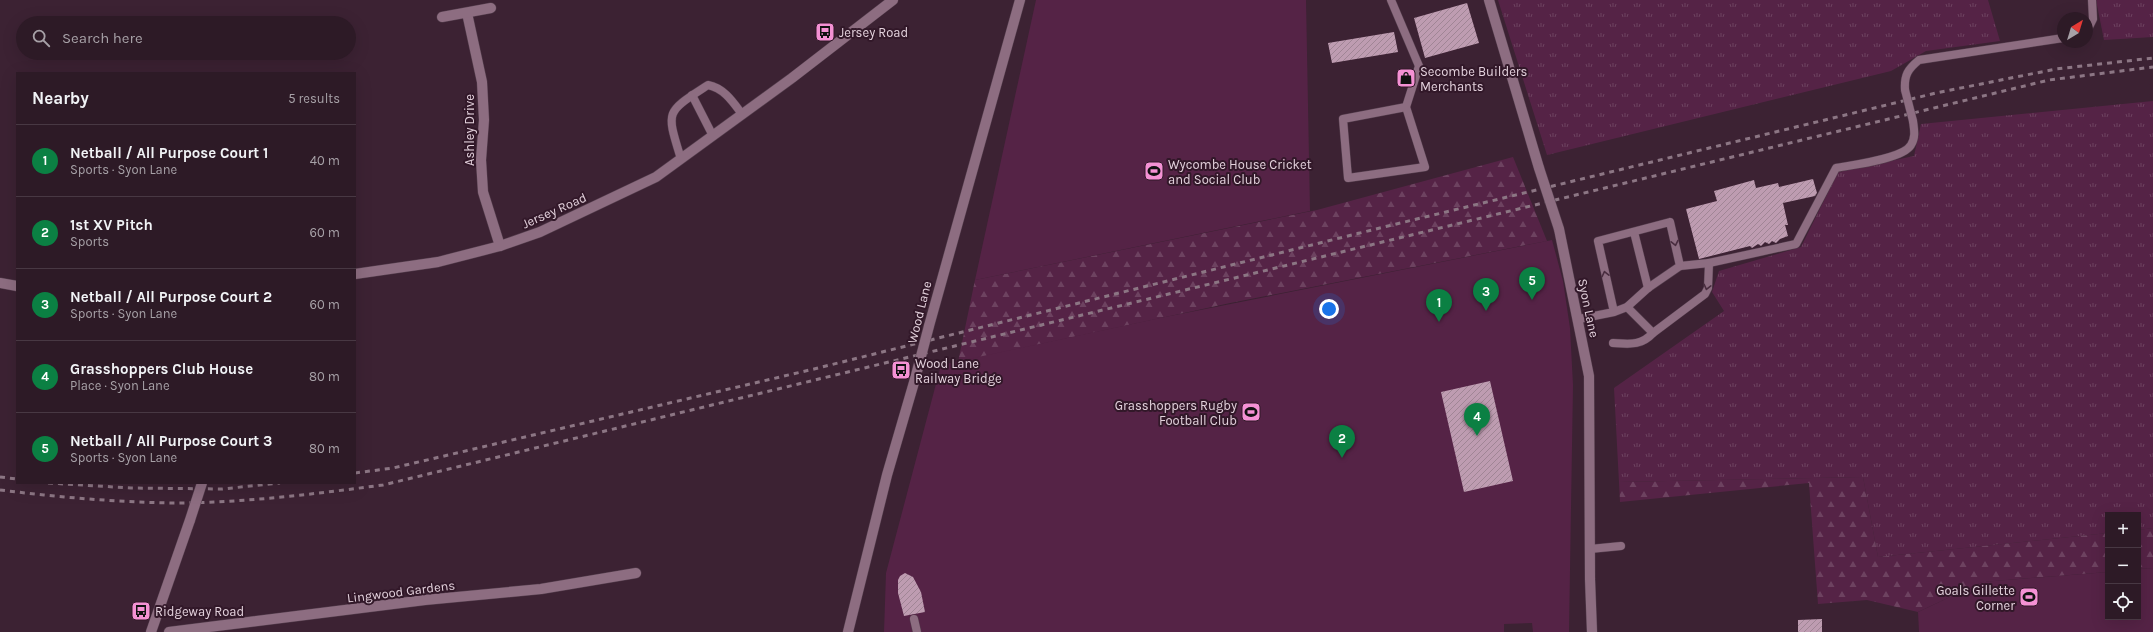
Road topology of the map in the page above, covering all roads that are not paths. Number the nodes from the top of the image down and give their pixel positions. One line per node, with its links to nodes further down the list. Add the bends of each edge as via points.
1 (893, 0): 13 (street, Jersey Road)
2 (1020, 0): 36 (street, Wood Lane, bridge, via 886,475)
3 (1391, 0): 12 (lane, via 1419,66)
4 (1489, 0): 26 (street, Syon Lane, bridge, via 1559,229)
5 (2092, 0): 7 (lane)
6 (491, 8): 8 (street)
7 (2093, 12)
8 (467, 13): 9 (street); 17 (street, Ashley Drive, via 482,82 483,192)
9 (442, 17)
10 (2057, 39): 18 (lane, bridge, via 1919,60 1908,69 1904,79 1913,121 1914,136 1911,146 1901,154 1836,168 1796,244)
11 (692, 95): 13 (lane, via 708,85 715,86 730,98); 14 (lane); 15 (lane, via 673,110 670,119)
12 (1406, 107): 12 (lane, via 1343,119 1348,178 1425,167)
13 (742, 114): 14 (street, Jersey Road)
14 (713, 136): 15 (street, Jersey Road)
15 (681, 159): 17 (street, Jersey Road, via 656,178 540,232)
16 (1634, 232): 19 (lane, one-way to 19, via 1670,222); 23 (lane); 25 (lane, one-way to 16, via 1598,241)
17 (500, 246): 20 (street, Jersey Road, via 438,262)
18 (1709, 263): 19 (lane); 27 (lane, one-way to 27, via 1708,288 1705,294)
19 (1680, 266): 23 (lane)
20 (356, 274)
21 (0, 283): 22 (street)
22 (16, 286)
23 (1648, 288): 24 (lane)
24 (1627, 307): 25 (lane); 27 (lane)
25 (1614, 312): 26 (lane)
26 (1579, 319): 31 (street, Syon Lane, via 1589,376)
27 (1653, 333): 28 (lane, via 1645,342)
28 (1613, 343)
29 (202, 484): 34 (street, bridge)
30 (1621, 546): 31 (lane)
31 (1590, 549): 38 (street, Syon Lane)
32 (636, 573): 35 (street, Lingwood Gardens, via 541,588)
33 (914, 619): 37 (lane)
34 (151, 632)
35 (169, 632)
36 (848, 632)
37 (917, 632)
38 (1592, 632)

